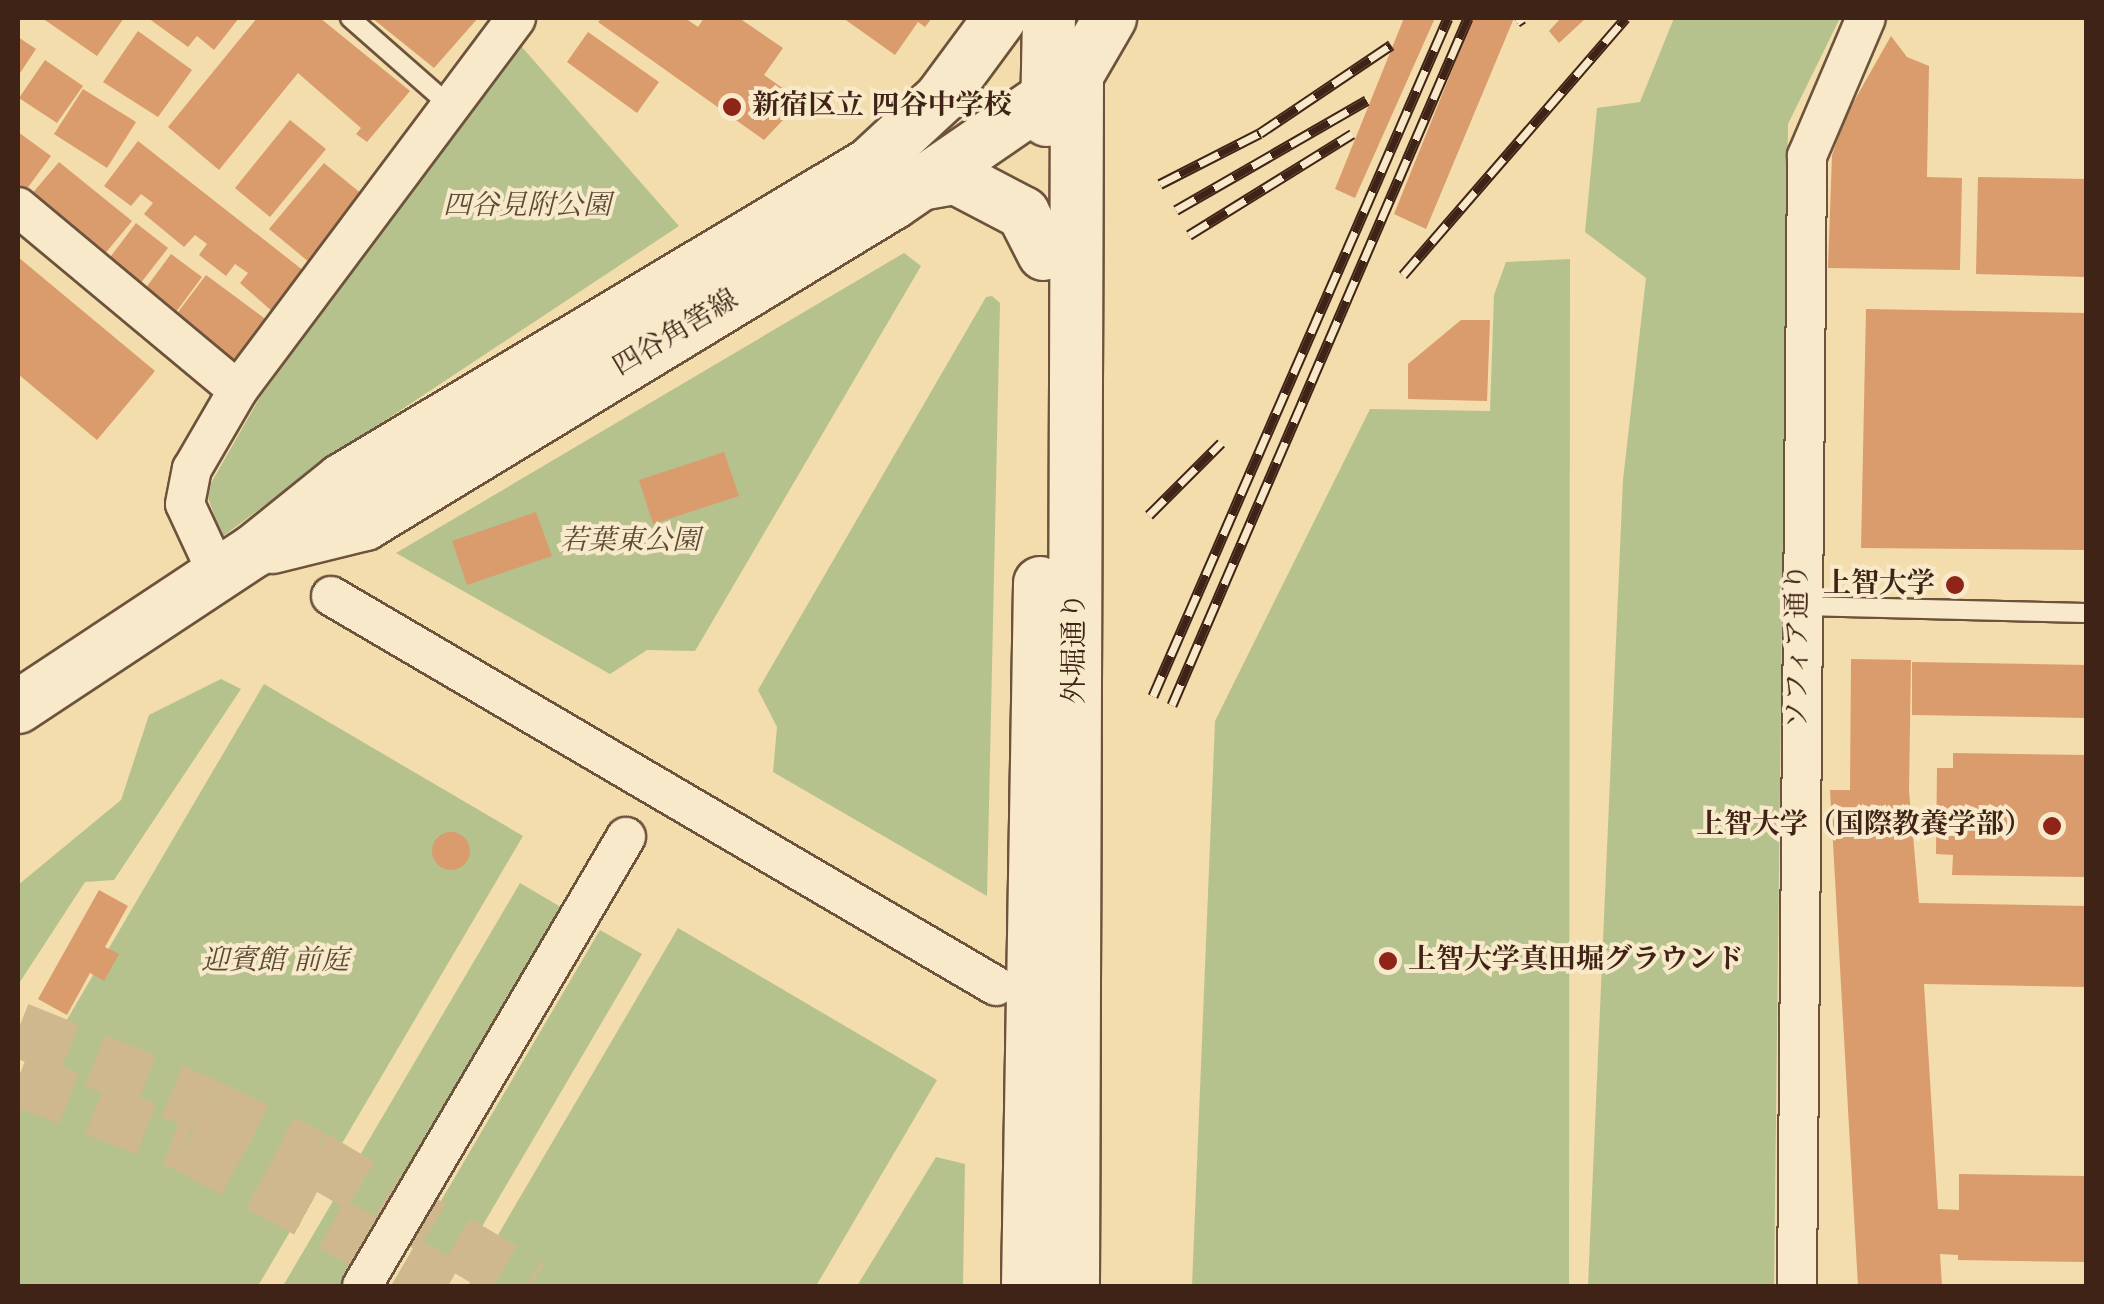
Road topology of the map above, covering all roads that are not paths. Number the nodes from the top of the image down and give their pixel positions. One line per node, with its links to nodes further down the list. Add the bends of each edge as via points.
1 (350, 18): 8 (lane)
2 (516, 18): 8 (street)
3 (1000, 18): 11 (main road, 四谷角筈線, via 940,98)
4 (1049, 18): 7 (main road, 外堀通り)
5 (1110, 18): 7 (main road, 外堀通り)
6 (1866, 18): 19 (street, ソフィア通り, via 1807,156)
7 (1062, 88): 9 (main road, 四谷角筈線); 10 (main road, 外堀通り); 13 (main road, 外堀通り)
8 (448, 105): 16 (street)
9 (999, 133): 10 (main road); 11 (main road, via 928,142); 12 (main road, 四谷角筈線)
10 (1046, 154): 13 (main road); 15 (main road, 外堀通り)
11 (870, 164): 17 (main road, 四谷角筈線, via 342,480)
12 (922, 184): 15 (main road, via 956,178 1023,213); 17 (main road, 四谷角筈線, via 364,524)
13 (1076, 202): 26 (main road, 外堀通り)
14 (18, 207): 16 (street)
15 (1044, 254): 25 (main road, 外堀通り)
16 (238, 390): 17 (street, via 192,469 185,504)
17 (236, 563): 21 (main road, 四谷角筈線)
18 (331, 596): 23 (street)
19 (1798, 606): 20 (lane); 27 (street, ソフィア通り)
20 (2086, 613)
21 (18, 706)
22 (626, 837): 24 (street)
23 (996, 986)
24 (362, 1286)
25 (1028, 1286)
26 (1073, 1286)
27 (1797, 1286)

